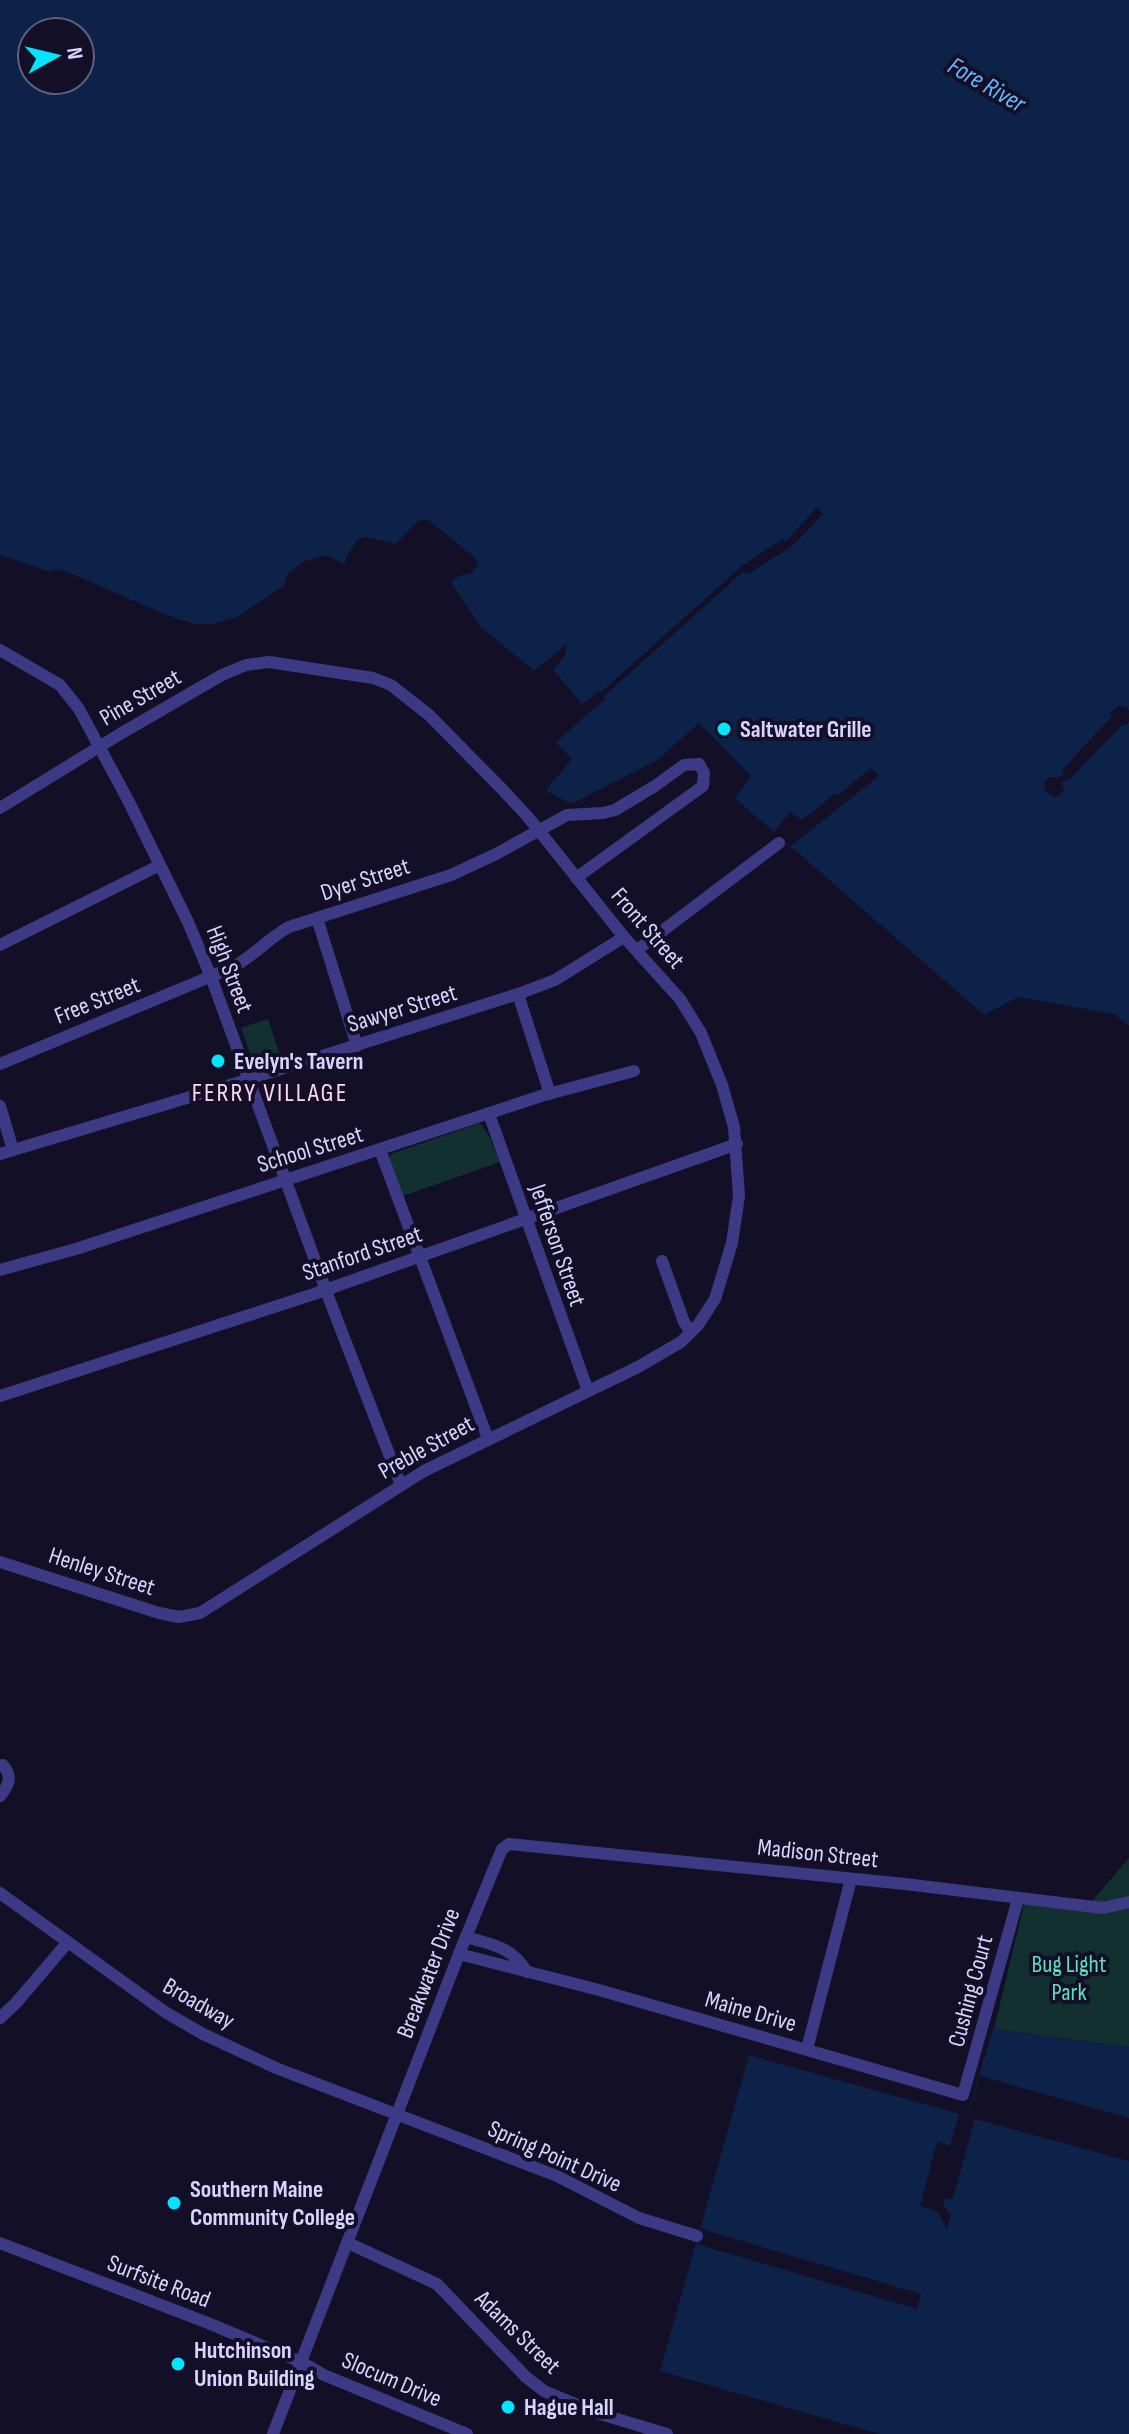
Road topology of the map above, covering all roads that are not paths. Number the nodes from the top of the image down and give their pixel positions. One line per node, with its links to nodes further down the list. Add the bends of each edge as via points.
1 (0, 650): 3 (street, High Street, via 60,685)
2 (315, 669): 3 (street, Pine Street, via 269,662 246,665); 5 (street, Front Street, via 391,685 429,715)
3 (100, 746): 4 (street, Pine Street); 7 (street, High Street)
4 (0, 808)
5 (539, 832): 8 (street, Front Street); 8 (street, Dyer Street, via 567,815 615,810 684,765 699,764 703,786); 9 (street, Dyer Street, via 451,875)
6 (779, 843): 12 (street)
7 (160, 865): 11 (street); 13 (street, High Street)
8 (576, 878): 10 (street, Front Street)
9 (317, 918): 13 (street, Dyer Street, via 278,933 254,955); 15 (street)
10 (624, 937): 12 (street, Front Street); 14 (street, Sawyer Street, via 555,980)
11 (0, 945)
12 (637, 950): 22 (street, Front Street, via 680,999 701,1033)
13 (211, 977): 16 (street, Free Street); 18 (street, High Street)
14 (518, 994): 15 (street, Sawyer Street); 19 (street)
15 (357, 1046): 18 (street, Sawyer Street)
16 (0, 1064)
17 (634, 1071): 19 (street, School Street)
18 (249, 1080): 24 (street, Sawyer Street); 25 (street, High Street)
19 (550, 1094): 21 (street, School Street)
20 (0, 1106): 24 (street)
21 (489, 1114): 23 (street, School Street); 26 (street, Jefferson Street)
22 (737, 1144): 26 (street, Stanford Street); 31 (street, Front Street, via 739,1207 732,1243 715,1299)
23 (380, 1150): 25 (street, School Street); 27 (street)
24 (6, 1152)
25 (286, 1179): 29 (street, School Street); 30 (street, High Street)
26 (525, 1219): 27 (street, Stanford Street); 32 (street, Jefferson Street)
27 (421, 1256): 30 (street, Stanford Street); 34 (street)
28 (662, 1261): 31 (street)
29 (0, 1270)
30 (326, 1289): 33 (street, Stanford Street); 35 (street, High Street)
31 (691, 1332): 32 (street, Preble Street, via 659,1357)
32 (588, 1391): 34 (street, Preble Street)
33 (0, 1396)
34 (488, 1439): 35 (street, Preble Street)
35 (401, 1485): 37 (street, Preble Street)
36 (0, 1562): 37 (street, Henley Street, via 159,1613)
37 (190, 1616)
38 (3, 1765): 39 (street, via 10,1779)
39 (0, 1796)
40 (502, 1849): 41 (street, Madison Street, via 518,1843); 45 (street, Breakwater Drive)
41 (851, 1879): 43 (street, Madison Street); 50 (street)
42 (0, 1893): 46 (street, Broadway)
43 (1018, 1899): 44 (street, Madison Street, via 1103,1908); 51 (street, Cushing Court)
44 (1129, 1902)
45 (466, 1937): 47 (street, Breakwater Drive); 48 (street, Maine Drive, via 504,1948)
46 (68, 1942): 49 (street); 52 (street, Broadway, via 203,2034)
47 (459, 1954): 48 (street, Maine Drive); 52 (street, Breakwater Drive)
48 (527, 1972): 50 (street, Maine Drive)
49 (0, 2018)
50 (807, 2049): 51 (street, Maine Drive)
51 (963, 2095)
52 (396, 2114): 53 (street, Spring Point Drive, via 557,2176 639,2218); 55 (street, Breakwater Drive)
53 (697, 2236)
54 (0, 2243): 56 (street, Surfsite Road)
55 (348, 2243): 56 (street, Breakwater Drive); 59 (street, Adams Street, via 437,2284 544,2391)
56 (301, 2362): 57 (street, Breakwater Drive); 58 (street, Slocum Drive)
57 (273, 2434)
58 (467, 2434)
59 (667, 2434)

